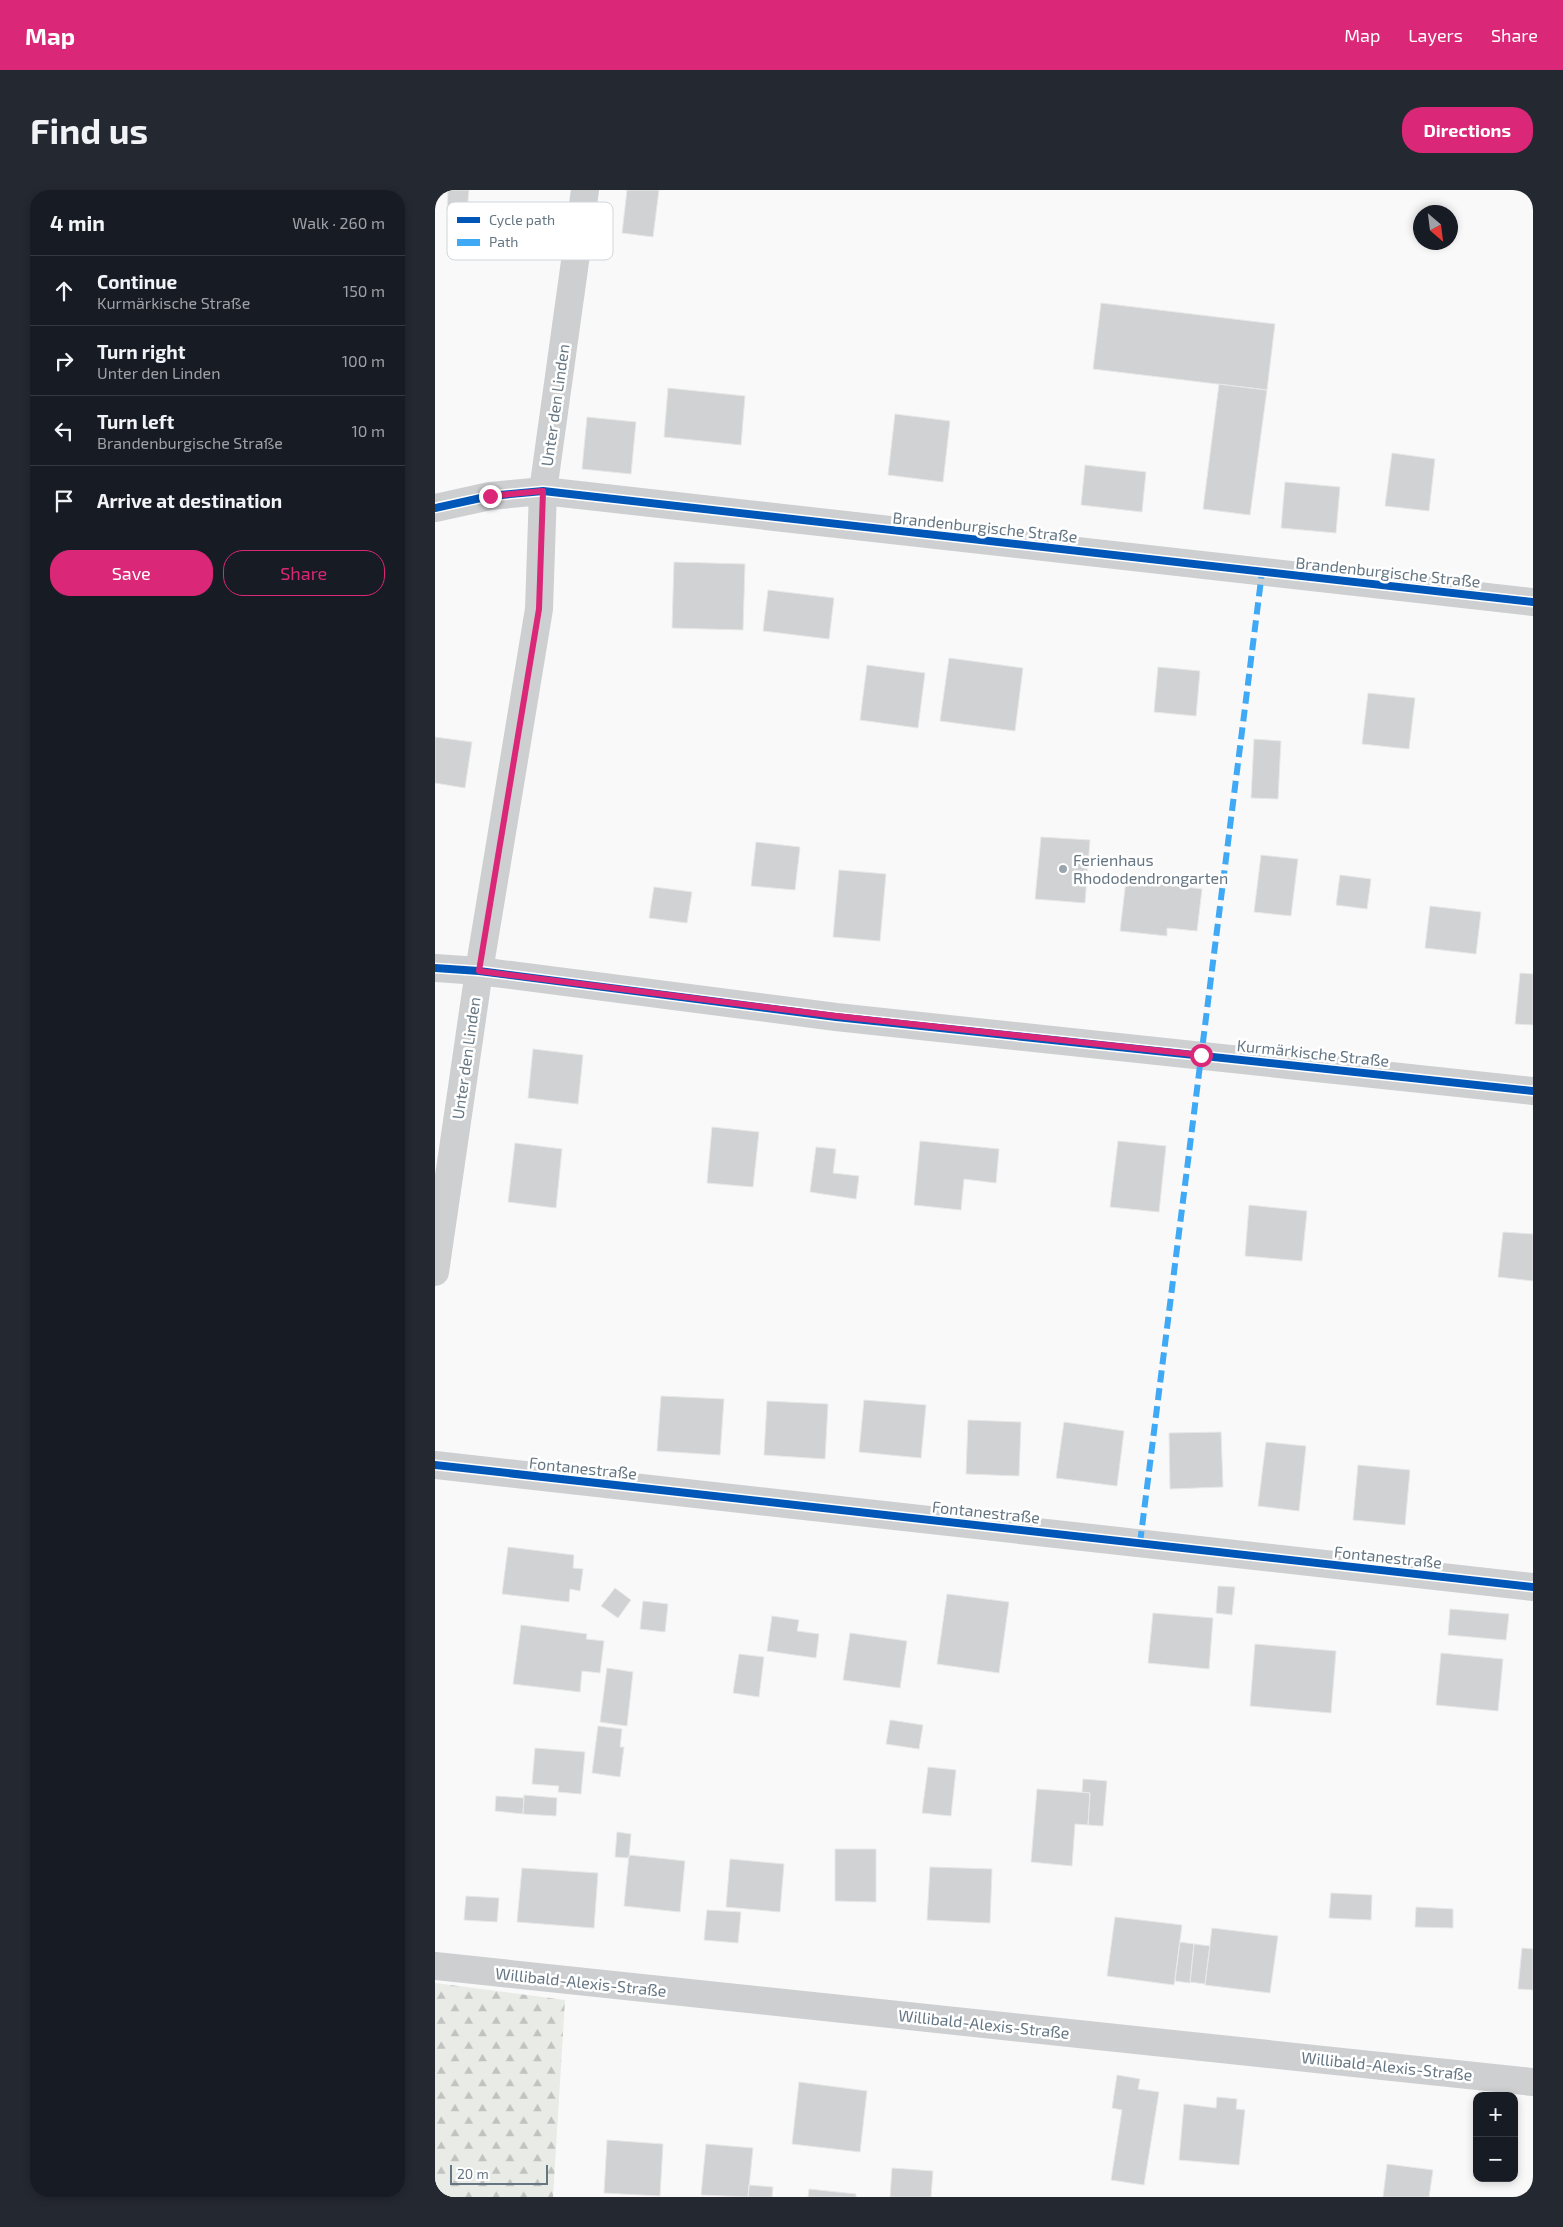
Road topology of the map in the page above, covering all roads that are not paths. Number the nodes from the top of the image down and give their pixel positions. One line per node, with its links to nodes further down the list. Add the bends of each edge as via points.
1 (575, 260): 2 (street, Unter den Linden)
2 (543, 491): 3 (street, Brandenburgische Straße, via 490,496); 4 (street, Brandenburgische Straße); 6 (street, Unter den Linden, via 539,609)
3 (435, 508)
4 (1533, 602)
5 (435, 968): 6 (street, Kurmärkische Straße)
6 (479, 971): 7 (street, Kurmärkische Straße, via 846,1018); 8 (street, Unter den Linden)
7 (1533, 1091)
8 (435, 1272)
9 (435, 1465): 10 (street, Fontanestraße)
10 (1533, 1588)
11 (435, 1966): 12 (street, Willibald-Alexis-Straße)
12 (1533, 2082)

